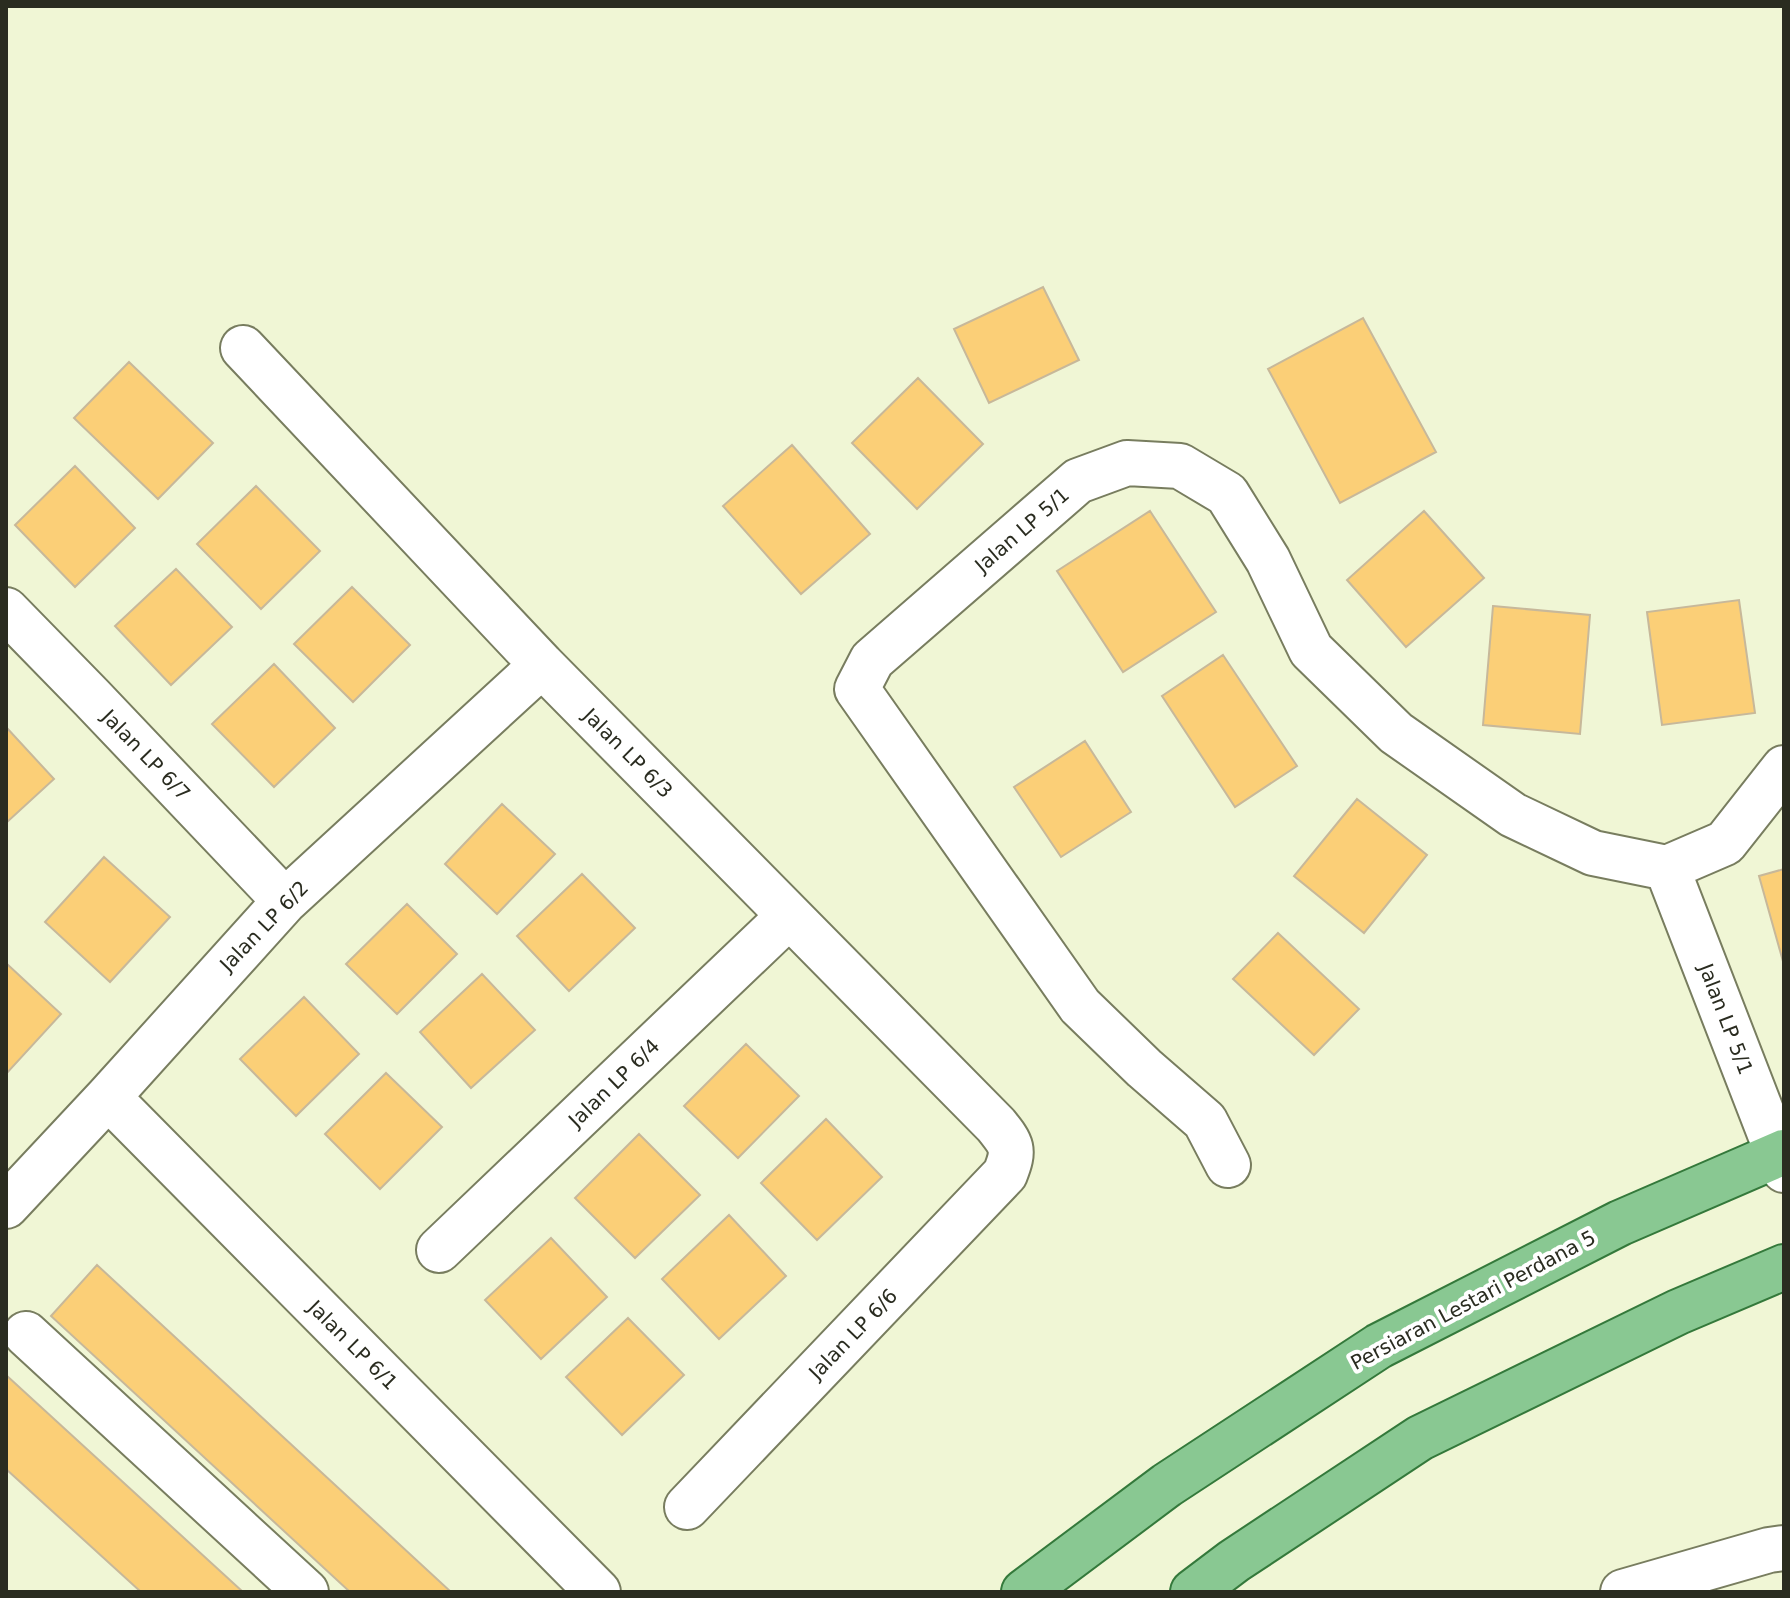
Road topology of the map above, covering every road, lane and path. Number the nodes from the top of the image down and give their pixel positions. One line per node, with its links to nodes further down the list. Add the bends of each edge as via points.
1 (243, 348): 3 (street, Jalan LP 6/3)
2 (6, 610): 6 (street, Jalan LP 6/7)
3 (542, 665): 6 (street, Jalan LP 6/2); 7 (street, Jalan LP 6/3)
4 (1784, 768): 5 (street, via 1725,843)
5 (1667, 868): 10 (street, Jalan LP 5/1); 11 (street, Jalan LP 5/1, via 1593,853 1513,815 1396,733 1311,650 1268,560 1227,494 1180,466 1127,463 1078,481 872,660 857,689 1080,1006 1205,1121)
6 (285, 901): 8 (street, Jalan LP 6/2)
7 (789, 916): 9 (street, Jalan LP 6/3, via 996,1125); 13 (street, Jalan LP 6/4)
8 (108, 1097): 12 (street, Jalan LP 6/2); 20 (street, Jalan LP 6/1)
9 (1012, 1156): 16 (street, Jalan LP 6/6, via 992,1189)
10 (1782, 1158): 21 (main road, Persiaran Lestari Perdana 5, via 1620,1223 1379,1346 1167,1485)
11 (1228, 1165)
12 (6, 1206)
13 (439, 1250)
14 (1784, 1267): 22 (main road, via 1678,1312 1420,1438)
15 (26, 1334): 19 (street)
16 (687, 1507)
17 (1784, 1548): 18 (street)
18 (1645, 1589)
19 (306, 1592)
20 (598, 1592)
21 (1024, 1592)
22 (1193, 1592)

